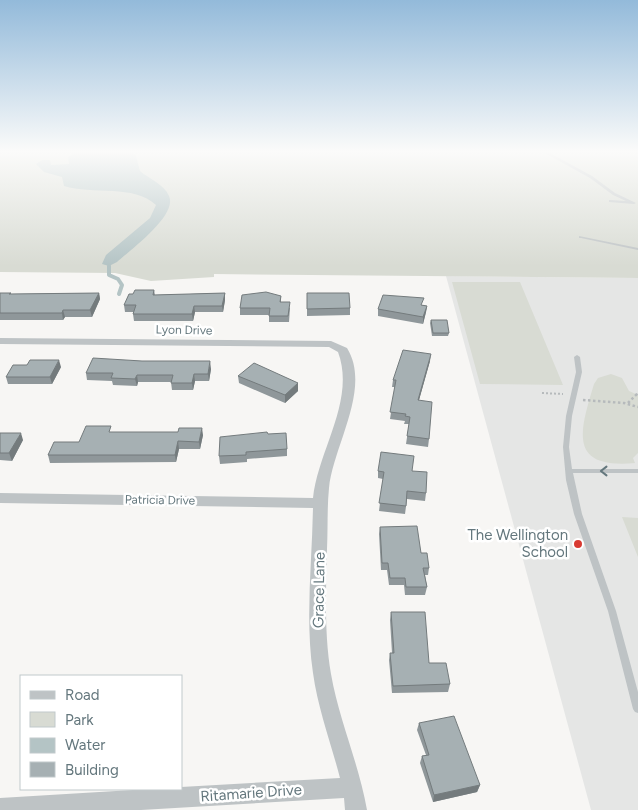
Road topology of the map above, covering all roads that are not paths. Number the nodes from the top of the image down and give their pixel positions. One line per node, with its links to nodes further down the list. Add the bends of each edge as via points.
1 (608, 190): 2 (lane, via 634,202)
2 (610, 201)
3 (581, 237): 4 (lane)
4 (638, 249)
5 (0, 341): 7 (street, Lyon Drive, via 331,344 343,348 348,354)
6 (577, 357): 8 (lane, via 579,372 566,446)
7 (349, 370): 11 (street, Grace Lane, via 346,406 322,483)
8 (569, 471): 9 (lane, one-way to 8); 12 (lane, via 578,514 612,611)
9 (638, 471)
10 (0, 498): 11 (street, Patricia Drive)
11 (320, 503): 13 (street, Grace Lane, via 318,634 322,673)
12 (638, 709)
13 (353, 787): 14 (street, Ritamarie Drive); 15 (street, Grace Lane)
14 (0, 808)
15 (356, 810)

